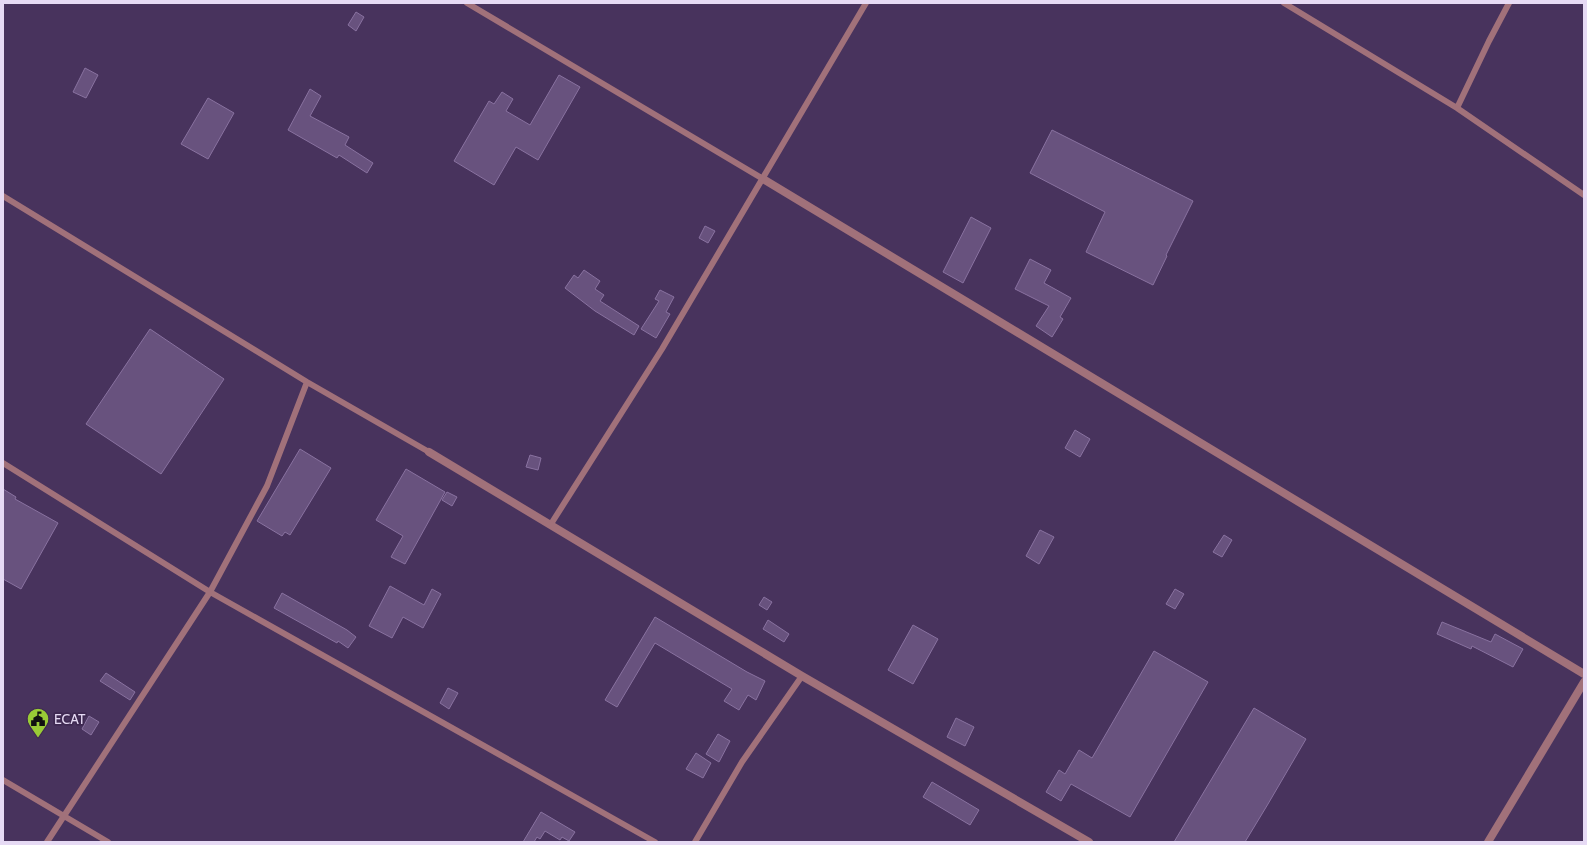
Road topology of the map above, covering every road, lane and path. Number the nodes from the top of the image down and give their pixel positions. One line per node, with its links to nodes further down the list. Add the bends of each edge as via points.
1 (467, 3): 6 (lane)
2 (866, 3): 6 (lane)
3 (1284, 3): 5 (lane)
4 (1509, 3): 5 (lane)
5 (1457, 108): 7 (lane)
6 (763, 179): 12 (lane, via 662,349); 14 (street)
7 (1584, 195)
8 (3, 196): 9 (lane)
9 (307, 382): 10 (lane); 13 (lane, via 267,486)
10 (429, 452): 12 (street)
11 (3, 463): 13 (lane)
12 (551, 524): 15 (street)
13 (210, 592): 18 (lane); 21 (lane)
14 (1584, 674)
15 (802, 676): 22 (lane, via 742,762); 23 (street)
16 (1584, 682): 24 (street)
17 (3, 780): 18 (lane)
18 (63, 816): 19 (lane); 20 (lane)
19 (47, 842)
20 (108, 842)
21 (655, 842)
22 (695, 842)
23 (1089, 842)
24 (1488, 842)

